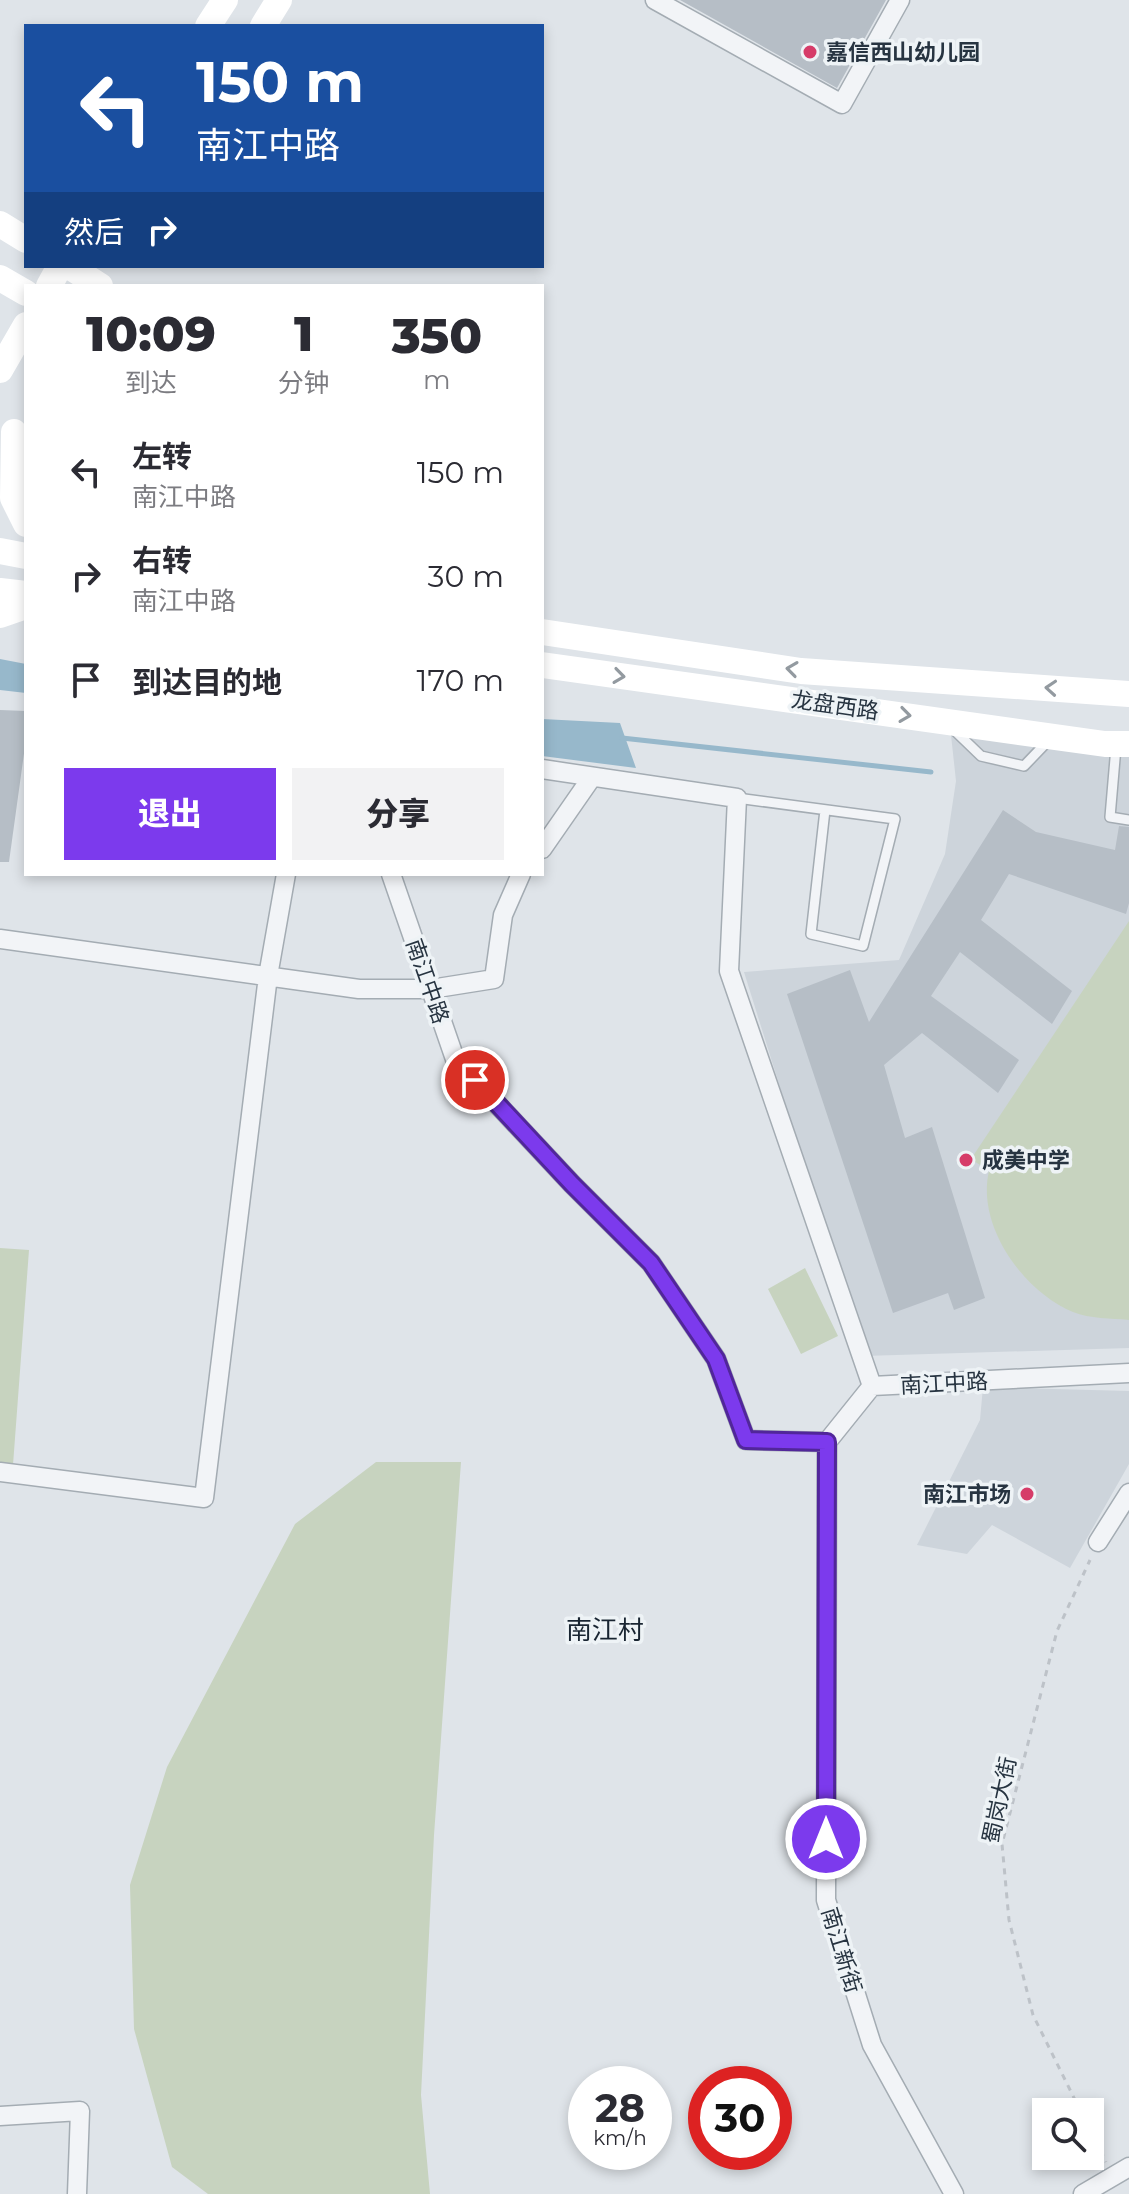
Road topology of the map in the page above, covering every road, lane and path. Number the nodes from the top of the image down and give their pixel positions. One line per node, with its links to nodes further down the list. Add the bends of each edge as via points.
1 (225, 0): 5 (street)
2 (279, 0): 6 (street)
3 (655, 0): 4 (street, via 842,104)
4 (900, 0)
5 (209, 24)
6 (264, 24)
7 (0, 211): 8 (street)
8 (24, 213)
9 (0, 224): 10 (street)
10 (24, 239)
11 (72, 268): 13 (street)
12 (0, 278): 14 (street)
13 (97, 284)
14 (24, 292)
15 (24, 328): 16 (street)
16 (0, 370)
17 (20, 422): 18 (street); 19 (street, via 13,498)
18 (0, 456)
19 (24, 520)
20 (0, 551): 21 (street)
21 (24, 556)
22 (0, 591): 23 (street)
23 (24, 594)
24 (24, 607): 25 (street)
25 (0, 615)
26 (544, 632): 28 (street, 龙盘西路, one-way to 26, via 801,671)
27 (544, 665): 29 (street, 龙盘西路, one-way to 29)
28 (1129, 694)
29 (1122, 744): 34 (lane, via 1110,817)
30 (544, 769): 31 (street)
31 (592, 777): 32 (street); 35 (street)
32 (737, 798): 33 (lane); 43 (street, via 729,971)
33 (825, 810): 33 (lane, via 895,819 863,946 811,934)
34 (1129, 820)
35 (544, 846)
36 (286, 876): 40 (street)
37 (392, 876): 41 (street, 南江中路)
38 (520, 876): 41 (street, via 503,915 494,979)
39 (0, 939): 40 (street)
40 (268, 976): 41 (street, via 359,989); 45 (street, via 204,1498)
41 (431, 989): 44 (street, 南江中路, via 455,1059 651,1263 716,1359 746,1440)
42 (1129, 1373): 43 (street, 南江中路)
43 (872, 1386): 44 (street, 南江中路)
44 (827, 1442): 53 (street, 南江新街, via 826,1900 872,2045)
45 (0, 1472)
46 (1129, 1493): 47 (street)
47 (1098, 1542): 48 (path, 蜀岗大街, via 1057,1631 1002,1844 1009,1920 1033,2015)
48 (1074, 2098)
49 (0, 2116): 52 (street, via 80,2111)
50 (1104, 2148): 51 (path)
51 (1121, 2172): 54 (street)
52 (77, 2194)
53 (954, 2194)
54 (1083, 2194)

